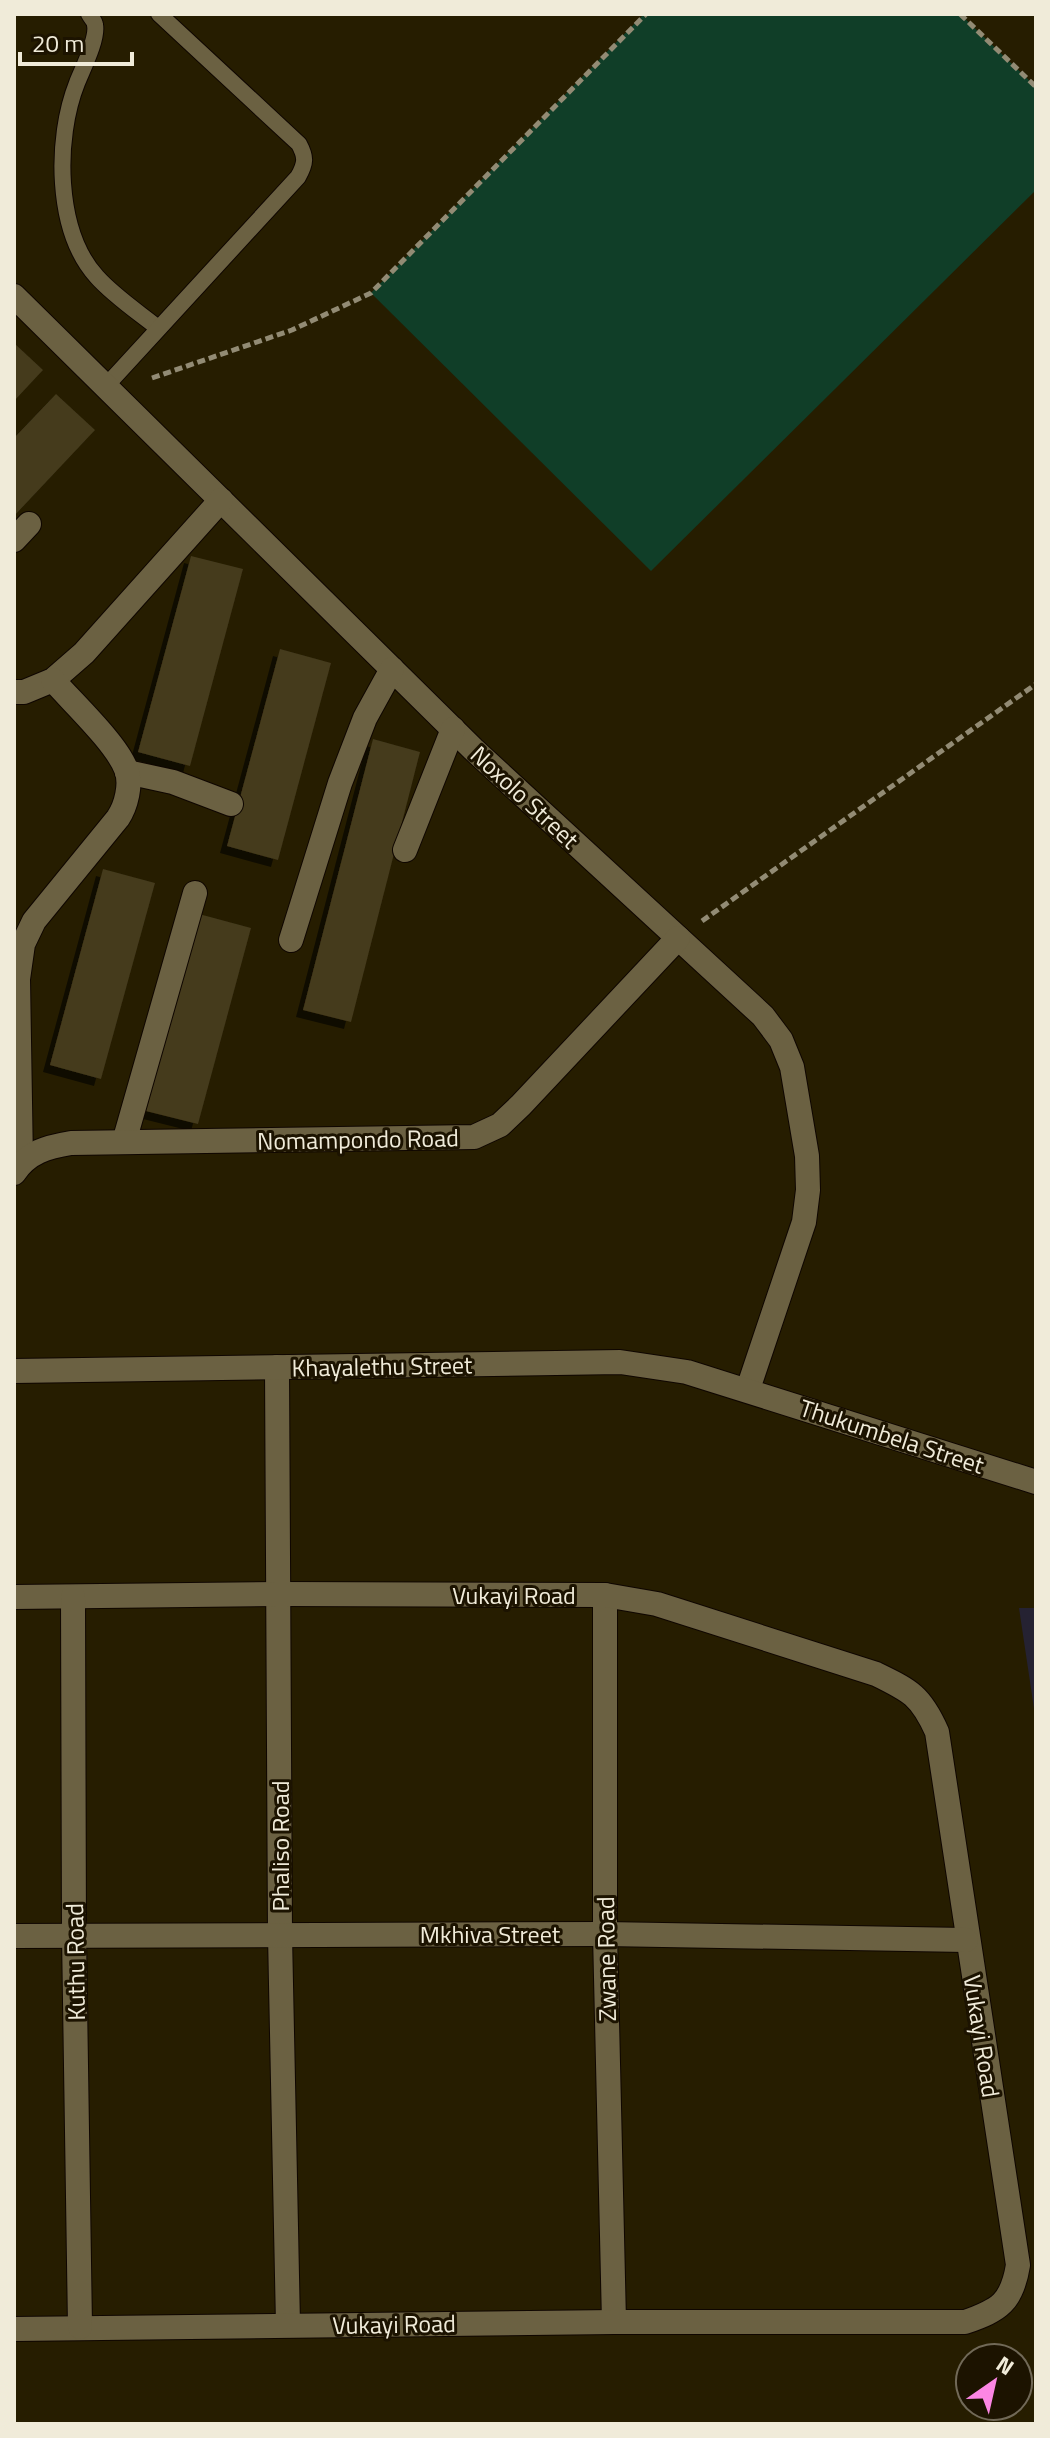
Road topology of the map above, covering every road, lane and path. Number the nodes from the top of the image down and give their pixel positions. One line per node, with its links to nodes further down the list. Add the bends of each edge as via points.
1 (89, 14): 7 (lane, via 94,39 64,134 65,195 80,253 97,277)
2 (159, 14): 7 (lane, via 299,144 305,165)
3 (646, 14): 9 (path, via 371,293 292,330 149,379)
4 (960, 14): 5 (path)
5 (1036, 87)
6 (14, 296): 8 (street, Noxolo Street)
7 (158, 328): 8 (lane)
8 (106, 386): 9 (street, Noxolo Street)
9 (125, 404): 10 (street, Noxolo Street)
10 (221, 500): 11 (street, Noxolo Street); 12 (street, via 84,653)
11 (392, 669): 15 (street, Noxolo Street); 21 (street, via 365,718 340,783)
12 (53, 680): 14 (street); 16 (street)
13 (1036, 684): 20 (path)
14 (14, 692)
15 (453, 729): 18 (street); 20 (street, Noxolo Street)
16 (127, 772): 17 (street); 23 (street, via 126,805 34,921 23,944 18,979)
17 (231, 804)
18 (405, 850)
19 (195, 893): 22 (street)
20 (678, 938): 22 (street, Nomampondo Road, via 521,1105 500,1125 474,1137); 26 (street, Noxolo Street, via 763,1016 781,1040 800,1102 808,1167 804,1222)
21 (291, 940)
22 (124, 1142): 23 (street, Nomampondo Road, via 43,1148)
23 (17, 1168)
24 (277, 1367): 25 (street, Khayalethu Street); 26 (street, Khayalethu Street, via 620,1362 687,1372); 28 (street, Phaliso Road)
25 (14, 1371)
26 (748, 1389): 27 (street, Thukumbela Street)
27 (1036, 1482)
28 (279, 1594): 29 (street, Vukayi Road); 31 (street, Vukayi Road); 34 (street, Phaliso Road)
29 (605, 1595): 32 (street, Zwane Road); 36 (street, Vukayi Road, via 657,1604 876,1674 906,1688 925,1706 937,1732)
30 (14, 1597): 31 (street, Vukayi Road)
31 (73, 1597): 33 (street, Kuthu Road)
32 (605, 1934): 34 (street, Mkhiva Street); 36 (street, Mkhiva Street); 37 (street, Zwane Road)
33 (74, 1935): 34 (street, Mkhiva Street); 35 (street, Mkhiva Street); 39 (street, Kuthu Road)
34 (280, 1935): 38 (street, Phaliso Road)
35 (14, 1936)
36 (966, 1940): 37 (street, Vukayi Road, via 1018,2265 1015,2287 1005,2303 965,2322)
37 (614, 2322): 38 (street, Vukayi Road)
38 (288, 2325): 39 (street, Vukayi Road)
39 (80, 2327): 40 (street, Vukayi Road)
40 (14, 2329)

